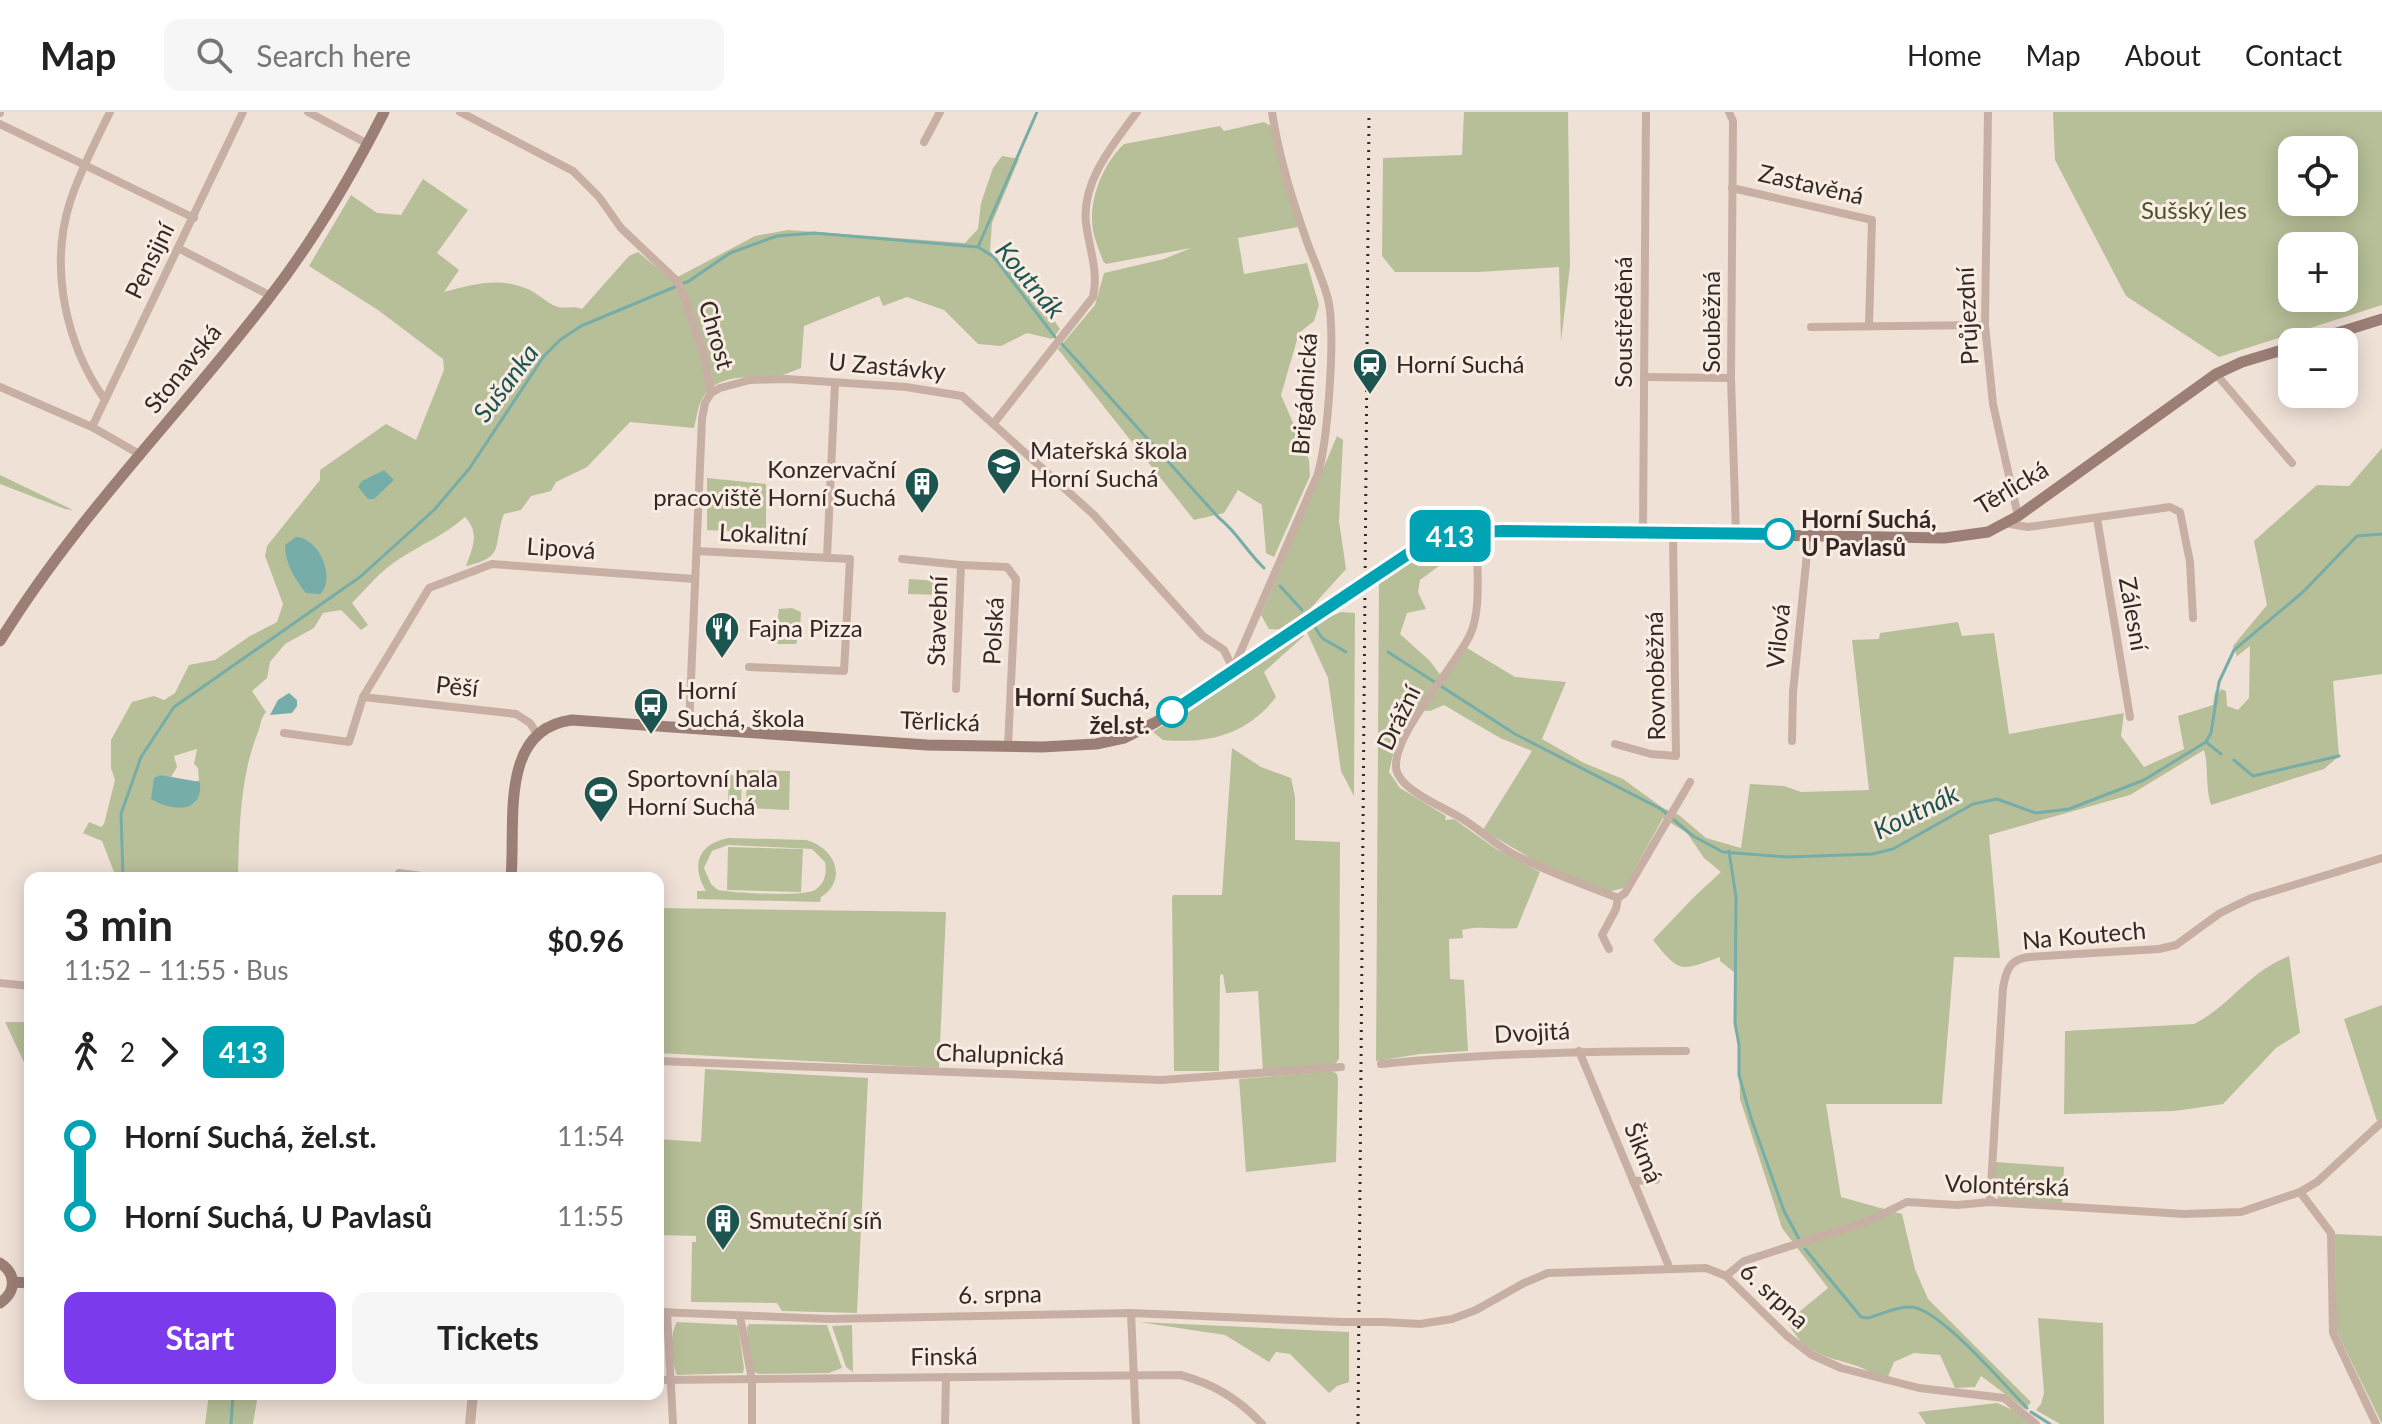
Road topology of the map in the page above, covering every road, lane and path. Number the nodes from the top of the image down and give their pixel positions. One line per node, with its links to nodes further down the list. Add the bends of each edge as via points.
1 (110, 112): 15 (street)
2 (243, 112): 17 (street, Pensijní)
3 (308, 112): 14 (street)
4 (384, 112): 14 (main road, Stonavská)
5 (460, 112): 31 (street, Chrost, via 573,171 679,284 703,351)
6 (940, 112): 13 (street)
7 (1137, 112): 33 (street, via 1110,150 1087,197 1085,220 1096,274 1093,297)
8 (1272, 112): 53 (street, Brigádnická, via 1302,229 1328,301 1327,415 1317,476)
9 (1646, 112): 27 (street, Soustředěná)
10 (1729, 112): 16 (street, Souběžná)
11 (1988, 112): 21 (street, Průjezdní)
12 (0, 124): 15 (street)
13 (924, 142)
14 (368, 144): 19 (main road, Stonavská)
15 (84, 166): 17 (street); 32 (street, via 61,241 62,281 86,373)
16 (1732, 188): 22 (street, Zastavěná, via 1872,220); 28 (street, Souběžná)
17 (194, 218): 18 (street, Pensijní)
18 (178, 248): 19 (street); 32 (street, Pensijní)
19 (271, 296): 35 (main road, Stonavská)
20 (2382, 319): 24 (main road)
21 (1985, 325): 22 (street); 37 (street, Průjezdní, via 1993,404)
22 (1869, 326): 23 (street)
23 (1811, 327)
24 (2353, 328)
25 (2278, 351): 26 (main road, Těrlická)
26 (2216, 374): 36 (street); 37 (main road, Těrlická)
27 (1644, 377): 28 (street); 41 (street, Soustředěná)
28 (1731, 378): 43 (street, Souběžná)
29 (835, 383): 31 (street, U Zastávky, via 764,379); 33 (street, U Zastávky, via 951,392); 46 (street)
30 (0, 387): 34 (street)
31 (711, 393): 45 (street, Chrost, via 702,419)
32 (105, 400): 34 (street, Pensijní)
33 (994, 423): 53 (street, U Zastávky, via 1094,515 1203,636 1224,650)
34 (92, 427): 35 (street)
35 (141, 455): 51 (main road, Stonavská, via 82,526)
36 (2292, 463)
37 (2018, 516): 39 (main road, Těrlická)
38 (2097, 518): 39 (street, via 2028,527); 50 (street, via 2170,507 2180,512); 56 (street, Zálesní)
39 (2004, 523): 44 (main road, Těrlická, via 1988,532 1944,538)
40 (1478, 532): 41 (main road, Těrlická); 53 (main road, Těrlická, via 1414,550); 66 (street, Drážní, via 1471,634 1420,711 1396,767 1422,795 1509,852)
41 (1643, 532): 42 (main road, Těrlická)
42 (1673, 533): 43 (main road, Těrlická); 61 (street, Rovnoběžná, via 1676,756)
43 (1736, 533): 44 (main road, Těrlická)
44 (1809, 534): 60 (street, Vilová)
45 (697, 551): 46 (street, Lokalitní); 49 (street, Chrost)
46 (827, 558): 52 (street, via 850,559 844,671)
47 (902, 559): 48 (street, Stavební)
48 (961, 565): 54 (street, Stavební); 62 (street, Polská, via 1007,567 1016,579)
49 (694, 579): 55 (street, Lipová, via 492,564 429,588); 57 (street, Chrost)
50 (2193, 618)
51 (0, 641)
52 (749, 667)
53 (1233, 669): 62 (main road, Těrlická, via 1124,738 1077,746)
54 (956, 689)
55 (363, 697): 58 (street, via 349,742); 59 (street, Pěší, via 516,714)
56 (2130, 717)
57 (689, 727): 59 (main road, Těrlická, via 572,720); 62 (main road, Těrlická)
58 (284, 733)
59 (537, 734): 65 (main road, via 518,767)
60 (1792, 741)
61 (1615, 744)
62 (1008, 746)
63 (1690, 782): 66 (street)
64 (2382, 858): 79 (street, Na Koutech, via 2251,898 2176,945 2029,957 2011,964 2003,988)
65 (511, 872)
66 (1618, 898): 67 (street, via 1602,935)
67 (1609, 949)
68 (0, 983): 69 (street)
69 (24, 985)
70 (1579, 1051): 71 (street, Dvojitá); 73 (street, Dvojitá); 77 (street, Šikmá)
71 (1686, 1051)
72 (664, 1061): 74 (street, Chalupnická, via 1161,1080)
73 (1381, 1064)
74 (1341, 1067)
75 (2382, 1122): 78 (street, Volontérská)
76 (1656, 1180): 77 (street)
77 (1633, 1181): 81 (street, Šikmá)
78 (2300, 1192): 79 (street, Volontérská, via 2241,1212 2184,1214); 103 (street, via 2331,1233 2333,1333)
79 (1990, 1202): 82 (street, Volontérská, via 1907,1202 1868,1221 1744,1261)
80 (0, 1263): 83 (main road)
81 (1670, 1269): 82 (street, 6. srpna, via 1706,1268); 87 (street, 6. srpna, bridge, via 1548,1273 1476,1310 1420,1324)
82 (1726, 1276): 102 (street, 6. srpna, via 1812,1355 1919,1388 2004,1398)
83 (13, 1282): 84 (main road); 85 (main road)
84 (24, 1283)
85 (0, 1303)
86 (664, 1312): 88 (street, 6. srpna)
87 (1131, 1313): 88 (street, 6. srpna); 90 (street)
88 (740, 1316): 94 (street)
89 (664, 1327): 93 (street)
90 (1136, 1374): 91 (street, Finská); 100 (street); 101 (street, Finská, via 1200,1380)
91 (946, 1377): 94 (street, Finská); 99 (street)
92 (664, 1380): 93 (street, Finská)
93 (671, 1380): 94 (street, Finská); 97 (street)
94 (752, 1380): 98 (street)
95 (472, 1400): 96 (street)
96 (470, 1424)
97 (673, 1424)
98 (752, 1424)
99 (945, 1424)
100 (1136, 1424)
101 (1262, 1424)
102 (2036, 1424)
103 (2376, 1424)

